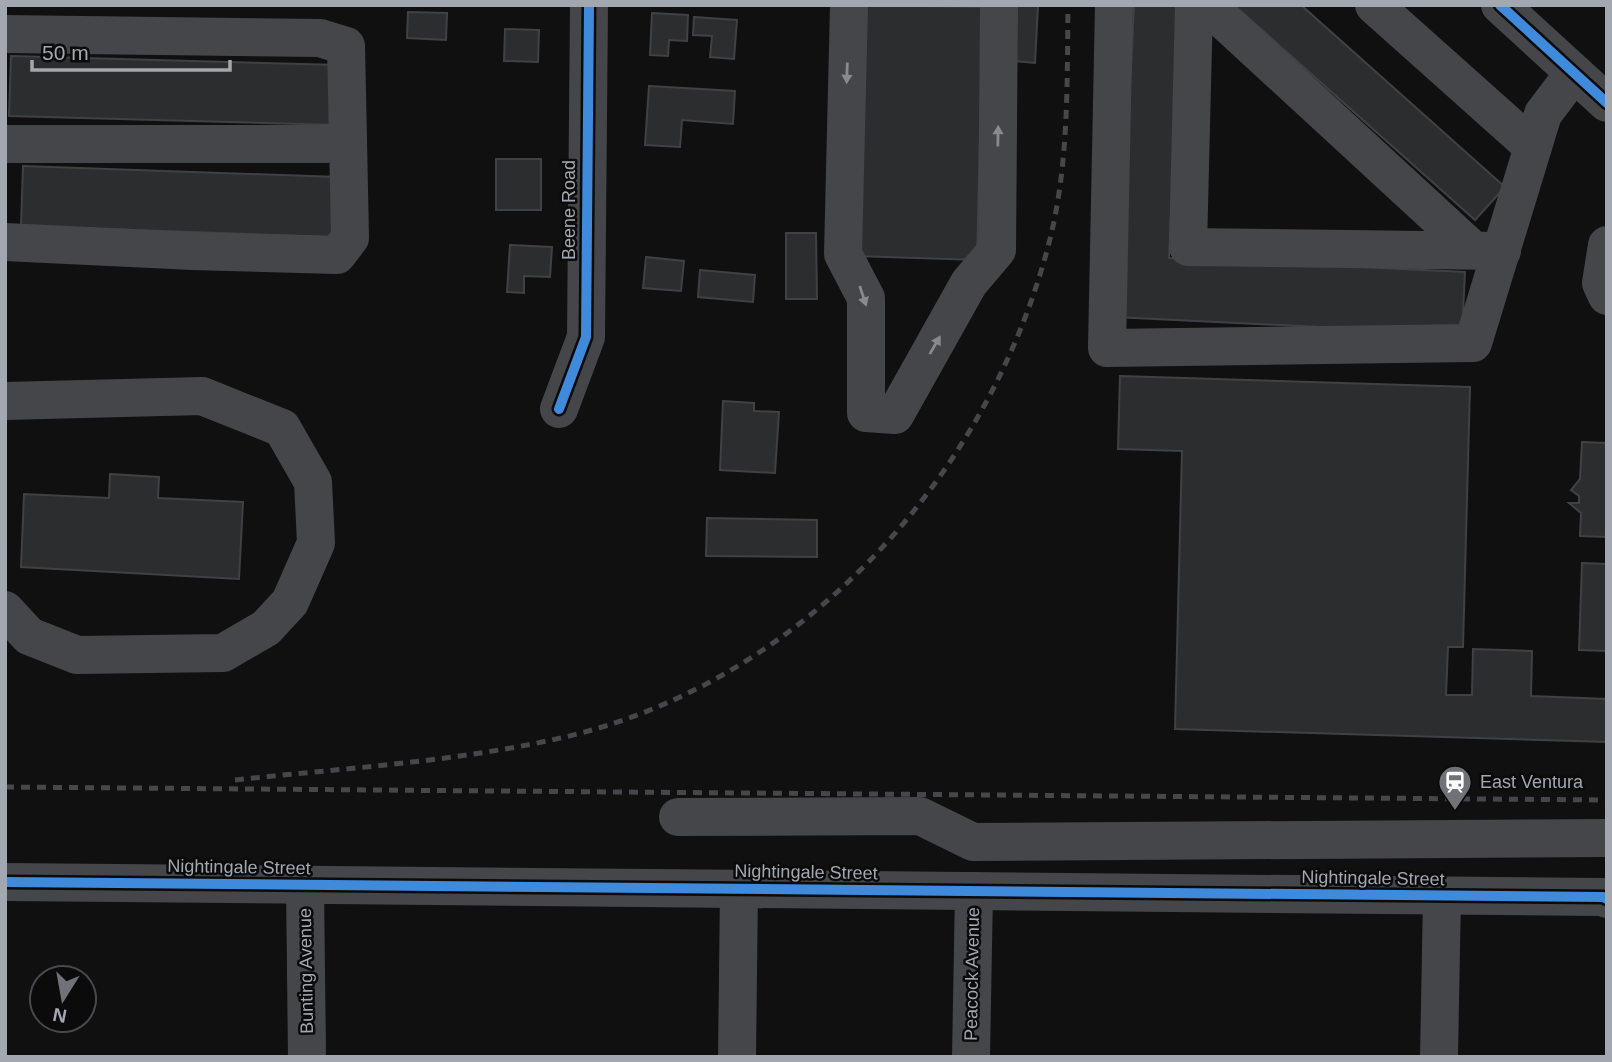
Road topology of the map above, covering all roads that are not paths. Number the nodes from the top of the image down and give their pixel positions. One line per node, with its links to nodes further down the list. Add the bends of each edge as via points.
1 (589, 5): 20 (street, Beene Road, via 586,337)
2 (849, 5): 3 (street, one-way to 3, via 842,254 866,298 866,413 895,415 969,284 997,250)
3 (999, 5)
4 (1114, 5): 17 (street, via 1107,348 1473,343)
5 (1194, 5): 17 (street, via 1188,247)
6 (1207, 5): 17 (street)
7 (1374, 5): 14 (street)
8 (1500, 5): 10 (street)
9 (5, 34): 12 (street, via 320,38 346,46)
10 (1574, 73): 11 (street); 14 (street, via 1543,114)
11 (1607, 103)
12 (348, 140): 13 (street, via 325,144); 15 (street, via 350,238 337,255)
13 (5, 144)
14 (1533, 147): 17 (street)
15 (5, 242)
16 (1607, 245): 18 (street, via 1601,283)
17 (1487, 250)
18 (1607, 296)
19 (5, 401): 21 (street, via 202,396 282,428 313,482 316,543 290,602 265,628 223,653 77,655 29,636)
20 (559, 409)
21 (5, 610)
22 (678, 817): 23 (street, via 920,816 973,842)
23 (1607, 838)
24 (5, 882): 25 (street, Nightingale Street)
25 (305, 885): 26 (street, Nightingale Street); 30 (street, Bunting Avenue)
26 (739, 889): 27 (street, Nightingale Street); 31 (street)
27 (974, 891): 28 (street, Nightingale Street); 32 (street, Peacock Avenue)
28 (1442, 896): 29 (street, Nightingale Street); 33 (street)
29 (1607, 899)
30 (307, 1057)
31 (737, 1057)
32 (971, 1057)
33 (1439, 1057)

